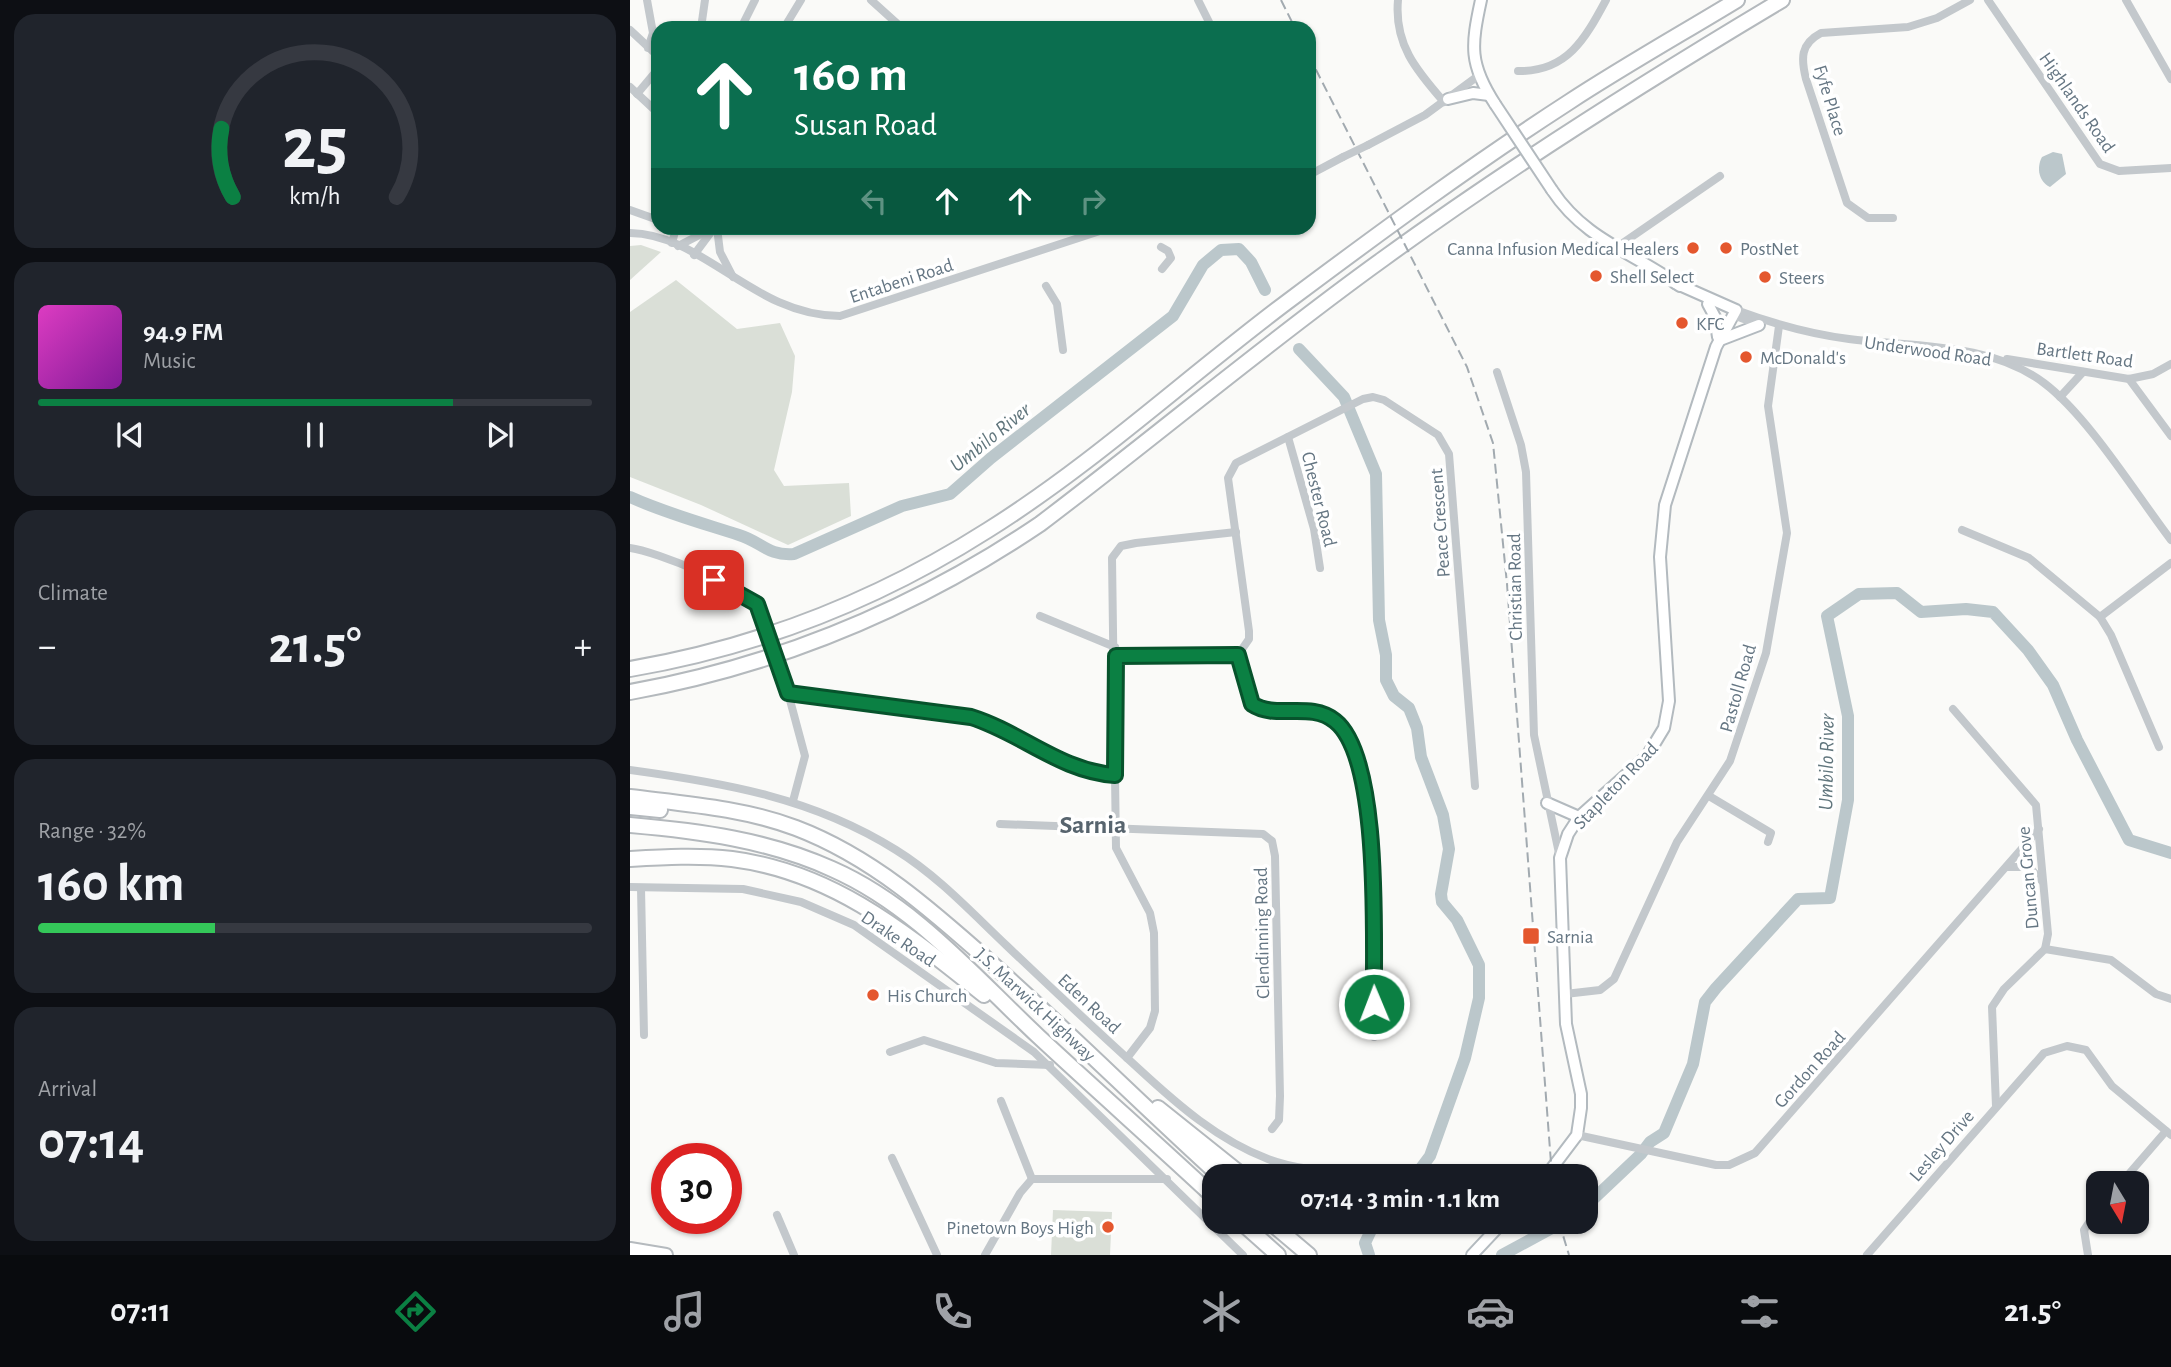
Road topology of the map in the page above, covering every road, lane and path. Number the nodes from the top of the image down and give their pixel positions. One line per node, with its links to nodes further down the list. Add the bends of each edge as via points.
1 (647, 0): 20 (street)
2 (705, 0): 15 (street)
3 (755, 0): 16 (street)
4 (801, 0): 17 (street)
5 (871, 0): 18 (street)
6 (1198, 0): 19 (street)
7 (1398, 0): 30 (street, via 1403,48)
8 (1481, 0): 27 (main road, Underwood Road, via 1472,44)
9 (1606, 0): 25 (street, via 1575,51 1555,64)
10 (1737, 0): 77 (highway, via 1497,150 1285,304 1028,504 939,561 785,631 731,648)
11 (1782, 0): 78 (highway, via 1583,121 1477,192 1040,524 946,583 795,650 739,668)
12 (1970, 0): 38 (street, Fyfe Place, via 1908,27 1821,33 1804,49 1806,79 1847,203 1868,218)
13 (1988, 0): 33 (street, Highlands Road, via 2100,164 2119,172)
14 (2126, 0): 28 (street)
15 (702, 21)
16 (744, 21)
17 (789, 21)
18 (894, 21)
19 (1208, 21)
20 (651, 22)
21 (630, 30): 23 (street)
22 (651, 39): 23 (street)
23 (648, 48): 24 (street)
24 (651, 50)
25 (1518, 71)
26 (651, 75): 29 (street)
27 (1478, 76): 30 (street); 31 (main road, Underwood Road)
28 (2171, 79)
29 (633, 90): 32 (street)
30 (1446, 100): 31 (main road, via 1474,93); 34 (street, bridge)
31 (1492, 100): 47 (main road, Underwood Road, bridge, via 1576,222)
32 (651, 107)
33 (2171, 167)
34 (1316, 170)
35 (1720, 176): 47 (street)
36 (630, 210): 37 (street)
37 (651, 218)
38 (1893, 218)
39 (630, 233): 45 (street, Entabeni Road)
40 (676, 235): 45 (street)
41 (699, 235): 45 (street)
42 (710, 235): 48 (street)
43 (716, 235): 50 (street)
44 (1088, 235): 50 (street, Entabeni Road, via 840,316 793,310)
45 (675, 245): 48 (street, Entabeni Road)
46 (1161, 247): 49 (street, via 1171,258)
47 (1617, 247): 51 (main road, Underwood Road)
48 (694, 255): 50 (street, Entabeni Road)
49 (1162, 269)
50 (733, 278)
51 (1675, 283): 53 (main road, Underwood Road); 54 (main road, Underwood Road)
52 (1046, 286): 58 (street, via 1057,304)
53 (1708, 304): 54 (main road, Underwood Road); 57 (main road)
54 (1730, 311): 55 (street, Underwood Road); 56 (street, Underwood Road); 57 (main road, Stapleton Road)
55 (1759, 324): 56 (street, Underwood Road); 57 (main road)
56 (1776, 326): 59 (street, Underwood Road); 85 (street, Pastoll Road, via 1768,399 1787,533 1763,662 1737,745)
57 (1718, 342): 90 (main road, Stapleton Road, via 1665,505 1660,557 1669,701 1664,728 1647,756)
58 (1063, 350)
59 (1993, 357): 62 (street, Bartlett Road); 64 (street, Underwood Road, via 2043,382)
60 (2171, 364): 63 (street, Bartlett Road)
61 (1497, 372): 88 (street, Christian Road, via 1526,472 1532,718)
62 (2083, 372): 63 (street, Bartlett Road); 64 (street)
63 (2129, 379): 65 (street)
64 (2060, 397): 69 (street, Underwood Road)
65 (2171, 436)
66 (1288, 437): 68 (street, Peace Crescent, via 1230,470); 72 (street, Chester Road); 84 (street, Peace Crescent, via 1363,399 1379,398 1438,435 1449,454)
67 (1962, 530): 74 (street, via 2029,558)
68 (1236, 532): 75 (street, via 1115,551 1111,566); 76 (street, via 1249,631)
69 (2171, 540)
70 (630, 548): 79 (street, bridge, via 665,557 737,591 759,608)
71 (2171, 563): 74 (street)
72 (1320, 568)
73 (1040, 615): 75 (street)
74 (2100, 617): 81 (street)
75 (1116, 652): 76 (street); 83 (street)
76 (1238, 655): 108 (street, via 1252,704 1317,711 1342,727 1353,751 1370,832)
77 (630, 669)
78 (630, 692)
79 (788, 693): 83 (street, via 977,719 1076,769); 87 (street, via 805,756)
80 (1953, 709): 94 (street, Duncan Grove, via 2032,799)
81 (2159, 747)
82 (630, 771): 87 (street, Eden Road, via 732,785)
83 (1115, 775): 93 (street)
84 (1475, 786)
85 (1709, 796): 95 (street, via 1771,833); 104 (street, Pastoll Road, via 1677,842 1614,979 1600,990)
86 (630, 797): 96 (highway, via 723,809 773,821 820,838)
87 (793, 801): 111 (street, Eden Road, via 859,829 914,862)
88 (1547, 803): 90 (main road); 98 (street, Christian Road)
89 (630, 807): 96 (highway, via 731,819)
90 (1579, 817): 98 (main road, Stapleton Road)
91 (1000, 824): 93 (street, Clendinning Road)
92 (630, 825): 107 (highway, via 761,844 854,879 920,924)
93 (1115, 829): 111 (street, via 1118,853 1150,913 1154,933 1155,1011 1150,1028); 117 (street, Clendinning Road, via 1263,834 1272,841 1280,1097 1279,1120)
94 (2039, 830): 99 (street, Gordon Road); 100 (street, Duncan Grove)
95 (1768, 842)
96 (838, 850): 110 (highway, J.S. Marwick Highway, via 890,878 925,904)
97 (630, 859): 107 (highway, via 729,859 816,880 902,930)
98 (1560, 859): 104 (main road, Stapleton Road)
99 (2008, 867): 100 (street, via 2029,867); 119 (street, Gordon Road, via 1755,1153 1729,1165 1716,1165)
100 (2044, 884): 103 (street, Duncan Grove)
101 (630, 887): 102 (street, Drake Road)
102 (641, 888): 106 (street); 112 (street, Drake Road, via 743,889 828,913 912,964)
103 (2045, 949): 105 (street, via 2111,960 2156,994); 113 (street, Lesley Drive, via 1994,1002 1990,1018)
104 (1565, 994): 119 (main road, Stapleton Road, via 1566,1024 1581,1094)
105 (2171, 999)
106 (645, 1035)
107 (1038, 1036): 128 (highway, J.S. Marwick Highway)
108 (1374, 1037)
109 (890, 1052): 112 (street, via 925,1040 978,1060)
110 (1091, 1055): 121 (highway, J.S. Marwick Highway); 122 (highway)
111 (1127, 1058): 123 (street, Eden Road, via 1199,1120 1233,1143)
112 (1050, 1065): 126 (street, Drake Road)
113 (1994, 1079): 114 (street); 116 (street, Lesley Drive)
114 (2016, 1082): 116 (street); 118 (street, via 2043,1053 2078,1047 2094,1057 2112,1086)
115 (1001, 1101): 127 (street)
116 (1996, 1106): 143 (street, Lesley Drive)
117 (1272, 1129)
118 (2169, 1133): 125 (street)
119 (1577, 1135): 124 (main road)
120 (892, 1158): 137 (street)
121 (1207, 1164)
122 (1228, 1164)
123 (1283, 1164)
124 (1555, 1164)
125 (2132, 1171)
126 (1167, 1179): 127 (street); 139 (street, Drake Road)
127 (1032, 1180): 138 (street)
128 (1202, 1186)
129 (777, 1216): 136 (street)
130 (2086, 1227): 144 (street)
131 (1254, 1234): 140 (highway)
132 (1284, 1234): 141 (highway)
133 (1492, 1234): 142 (main road)
134 (630, 1249): 135 (main road)
135 (666, 1255)
136 (794, 1255)
137 (937, 1255)
138 (985, 1255)
139 (1243, 1255)
140 (1278, 1255)
141 (1309, 1255)
142 (1472, 1255)
143 (1867, 1255)
144 (2088, 1255)

